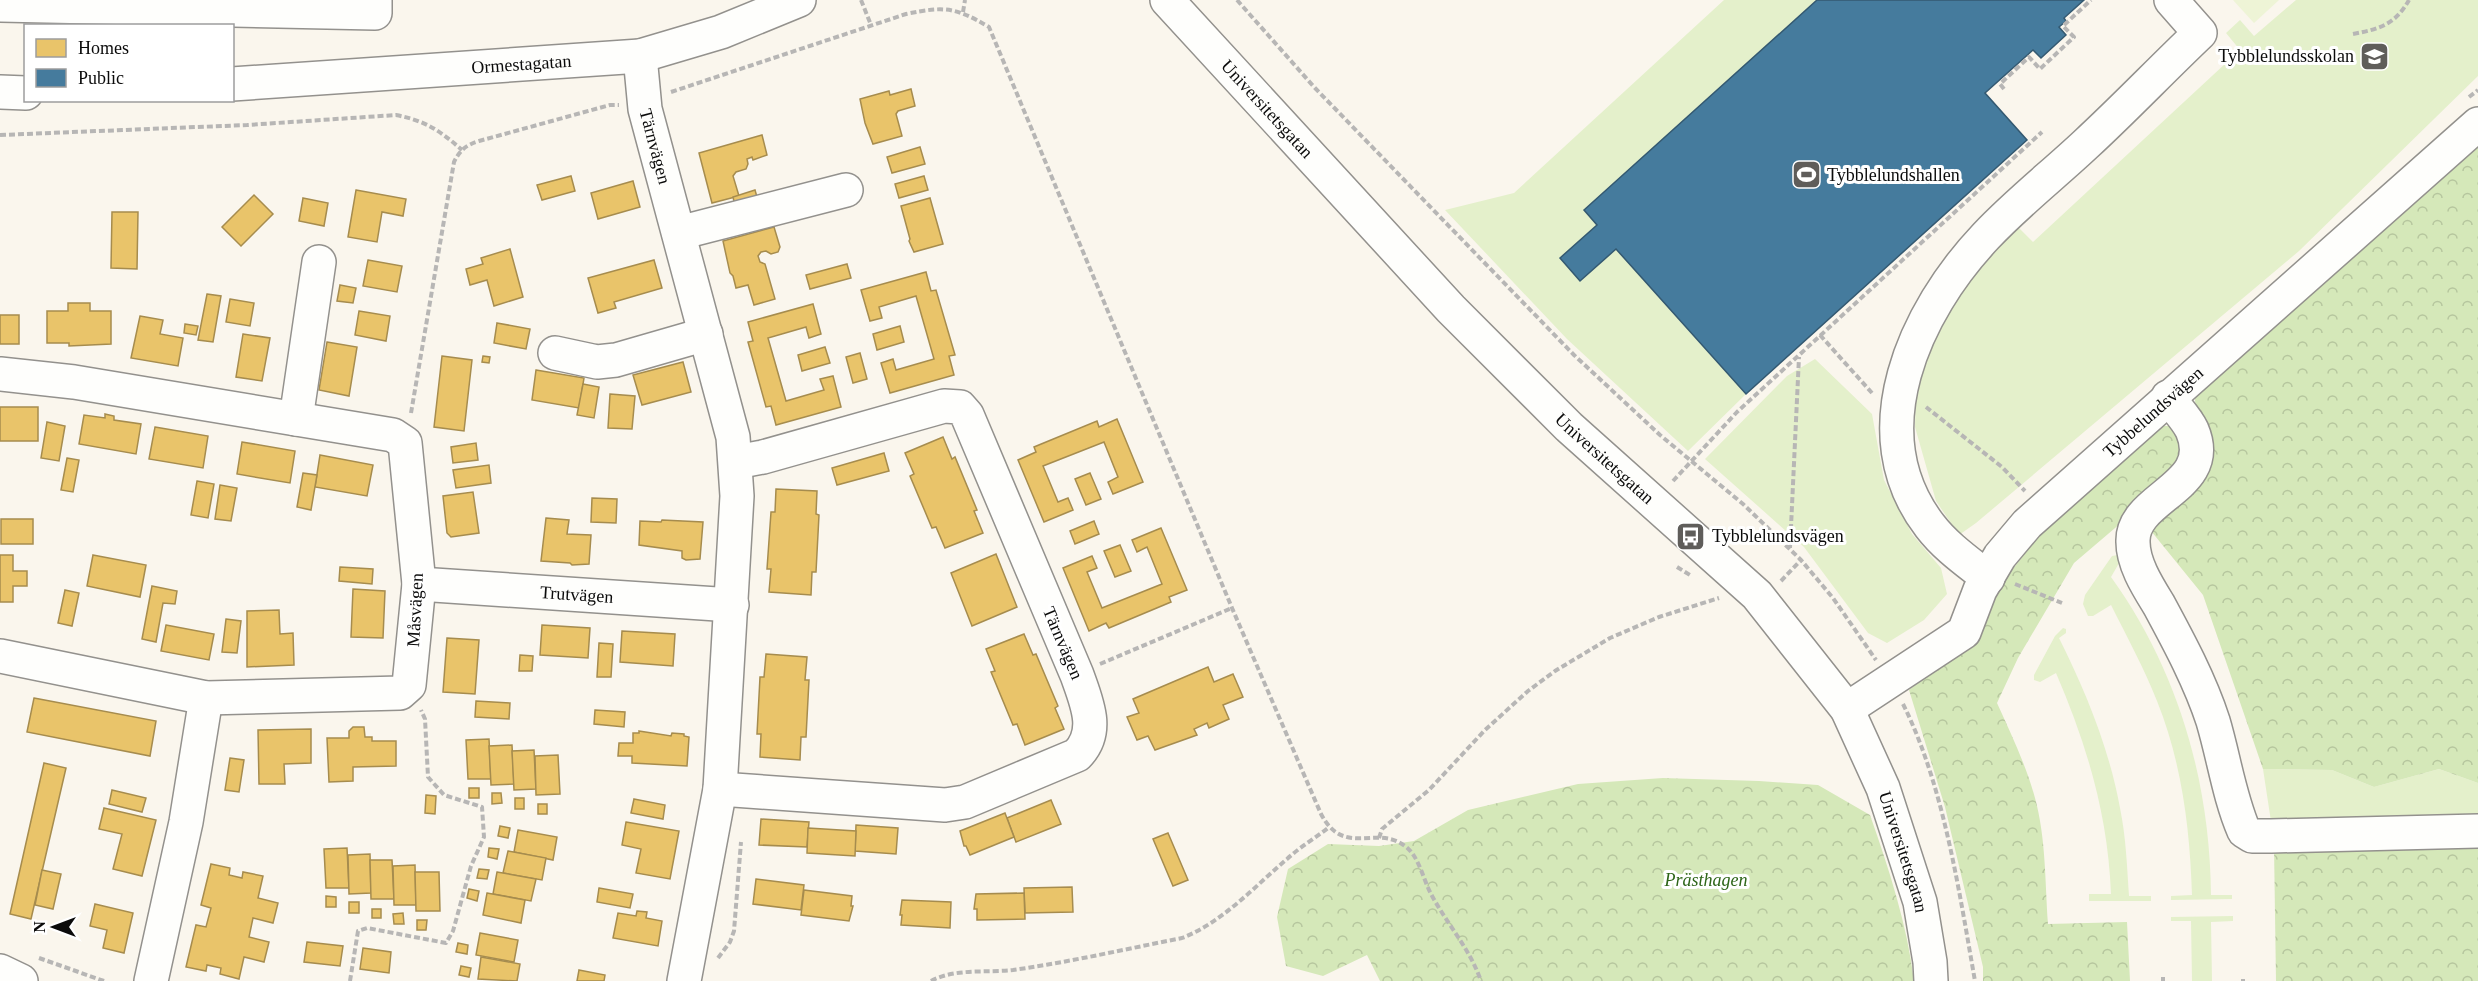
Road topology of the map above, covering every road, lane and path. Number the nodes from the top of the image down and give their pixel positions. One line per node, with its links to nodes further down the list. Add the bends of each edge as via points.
1 (375, 0): 10 (street, via 375,12)
2 (799, 0): 14 (street, Ormestagatan, via 721,32)
3 (861, 0): 12 (path)
4 (965, 0): 11 (path)
5 (1167, 0): 43 (street, Universitetsgatan, via 1451,309 1569,427)
6 (1237, 0): 35 (path, via 1315,88 1574,355)
7 (2091, 0): 16 (path, via 2063,26 2074,37 2040,69 2029,57 2000,84)
8 (2171, 0): 32 (street, via 2200,33 2000,221 1963,262 1915,341 1900,385)
9 (2409, 0): 13 (path, via 2395,20)
10 (0, 5)
11 (963, 12): 12 (path, via 934,8); 47 (path, via 989,27)
12 (871, 25): 17 (path)
13 (2353, 34)
14 (640, 56): 15 (street, Ormestagatan); 24 (street, Tärnvägen, via 645,109)
15 (234, 84)
16 (2004, 89)
17 (669, 93)
18 (623, 106): 22 (path, via 610,105 479,141)
19 (2478, 124): 31 (street, Tybbelundsvägen)
20 (2042, 132): 27 (path)
21 (0, 135): 22 (path, via 396,115 419,119)
22 (462, 150): 34 (path, via 454,162)
23 (846, 190): 24 (street)
24 (679, 233): 26 (street, Tärnvägen)
25 (318, 262): 33 (street)
26 (706, 334): 28 (street, via 616,360 597,362); 36 (street, Tärnvägen, via 734,437)
27 (1820, 335): 29 (path); 32 (path, via 1884,407)
28 (555, 353)
29 (1799, 357): 35 (path); 39 (path)
30 (0, 374): 33 (street, via 74,382)
31 (2168, 397): 41 (street, Tybbelundsvägen, via 2027,524 2000,556); 56 (street, via 2192,430 2196,450 2193,467 2182,482 2140,518 2133,531 2133,546 2137,562 2176,635 2213,720 2244,831 2252,836 2271,836)
32 (1898, 408): 38 (path, via 1918,400 2002,467); 41 (street, via 1901,463 1917,506 1943,541)
33 (296, 419): 34 (street, via 393,435)
34 (405, 443): 42 (street, Måsvägen)
35 (1690, 460): 37 (path); 39 (path)
36 (736, 462): 45 (street, Tärnvägen); 50 (street, Tärnvägen, via 944,406 960,408 967,415)
37 (1673, 481)
38 (2030, 495)
39 (1790, 549): 40 (path)
40 (1802, 560): 43 (path); 49 (path)
41 (1988, 578): 44 (path); 49 (street, Tybbelundsvägen, via 1964,632)
42 (419, 584): 45 (street, Trutvägen); 51 (street, Måsvägen)
43 (1761, 600): 53 (street, Universitetsgatan)
44 (2062, 603)
45 (732, 605): 54 (street, Tärnvägen)
46 (1726, 606): 57 (path, via 1718,598 1659,617 1610,638 1556,671 1485,730 1429,790 1382,829)
47 (1232, 608): 50 (path); 55 (path)
48 (0, 656): 52 (street)
49 (1883, 665): 53 (street, Tybbelundsvägen); 67 (path, via 1929,764)
50 (1077, 675): 54 (street, Tärnvägen, via 1089,709 1086,746 1077,755 965,802 945,805)
51 (410, 685): 52 (street, via 400,693); 62 (path, via 424,719 428,777 444,795 482,807 484,837 446,943 367,928 358,931)
52 (206, 698): 61 (street, via 186,822)
53 (1847, 709): 66 (street, Universitetsgatan, via 1882,788 1920,902)
54 (720, 789): 63 (street, Tärnvägen)
55 (1328, 828): 57 (path, via 1344,837); 64 (path, via 1217,919 1189,935 1080,959 954,974)
56 (2478, 831)
57 (1379, 838): 65 (path, via 1400,843 1412,854)
58 (27, 969): 59 (street); 60 (path)
59 (0, 971)
60 (104, 981)
61 (151, 981)
62 (351, 981)
63 (684, 981)
64 (931, 981)
65 (1481, 981)
66 (1931, 981)
67 (1975, 981)

